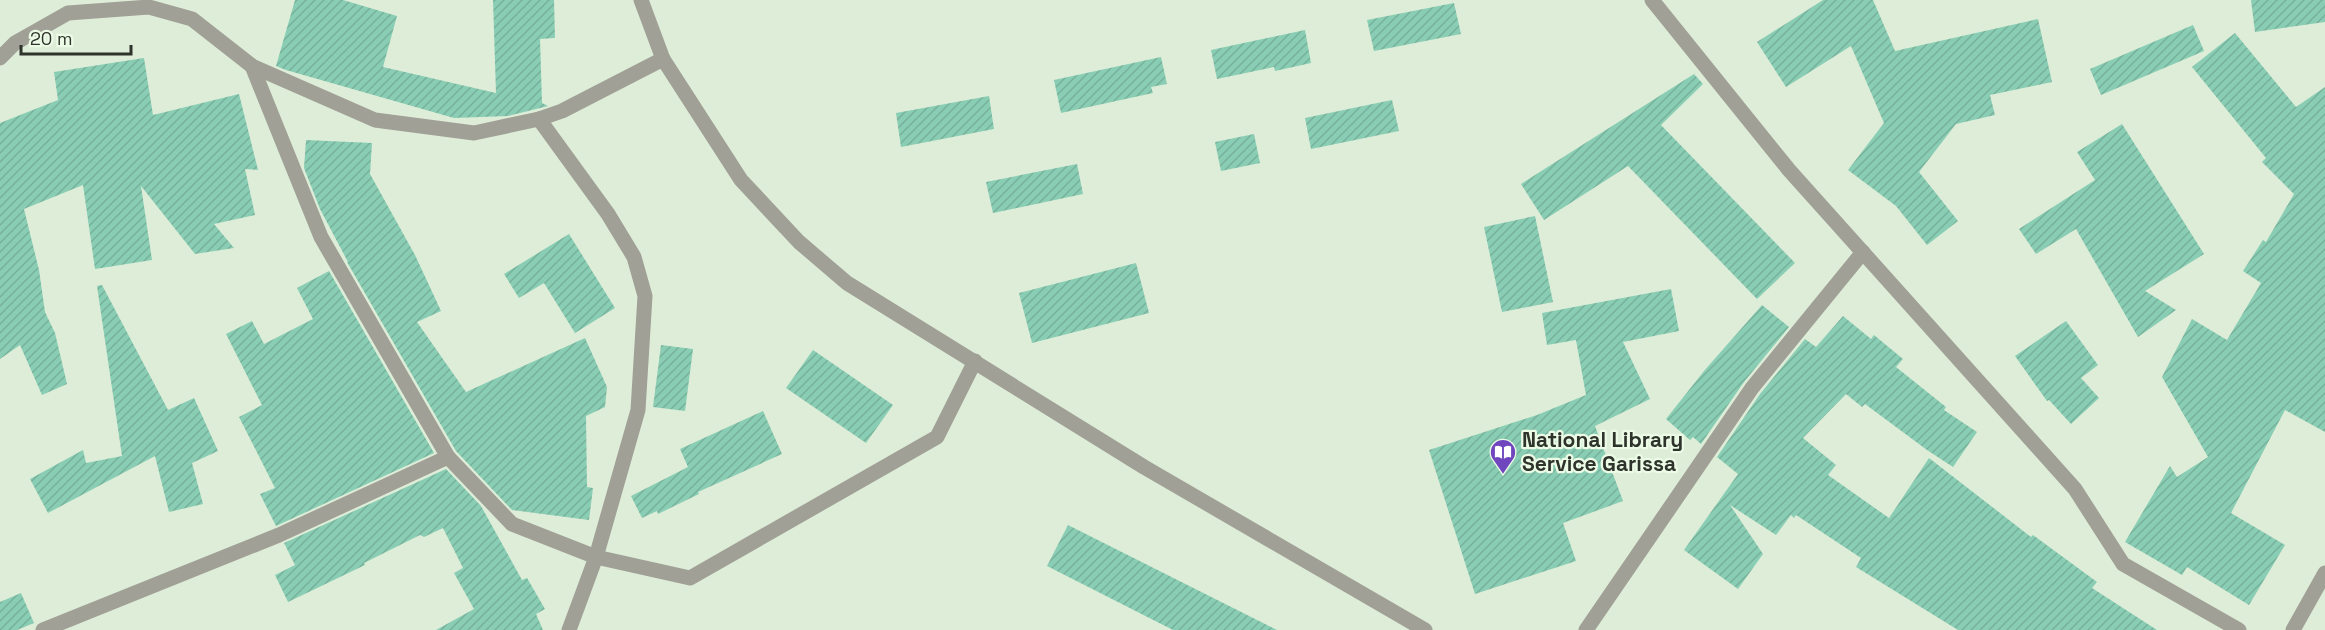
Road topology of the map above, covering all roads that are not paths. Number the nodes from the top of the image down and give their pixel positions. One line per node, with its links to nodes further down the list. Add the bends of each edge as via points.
1 (641, 0): 4 (street)
2 (1652, 0): 7 (street, via 1789,170)
3 (0, 58): 5 (street, via 15,43 68,13 149,7 192,18)
4 (663, 59): 6 (street); 8 (street, via 741,180 799,242 848,283)
5 (252, 66): 6 (street, via 375,120 474,133); 9 (street, via 321,237)
6 (539, 119): 10 (street, via 634,257 645,296 638,410)
7 (1863, 252): 15 (street, via 1752,388); 16 (street, via 2075,489 2123,564)
8 (975, 361): 10 (street, via 937,437 690,578); 14 (street, via 1144,467)
9 (448, 457): 10 (street, via 512,524); 12 (street, via 279,535)
10 (596, 557): 13 (street)
11 (2325, 573): 17 (street)
12 (43, 630)
13 (568, 630)
14 (1425, 630)
15 (1586, 630)
16 (2240, 630)
17 (2293, 630)

